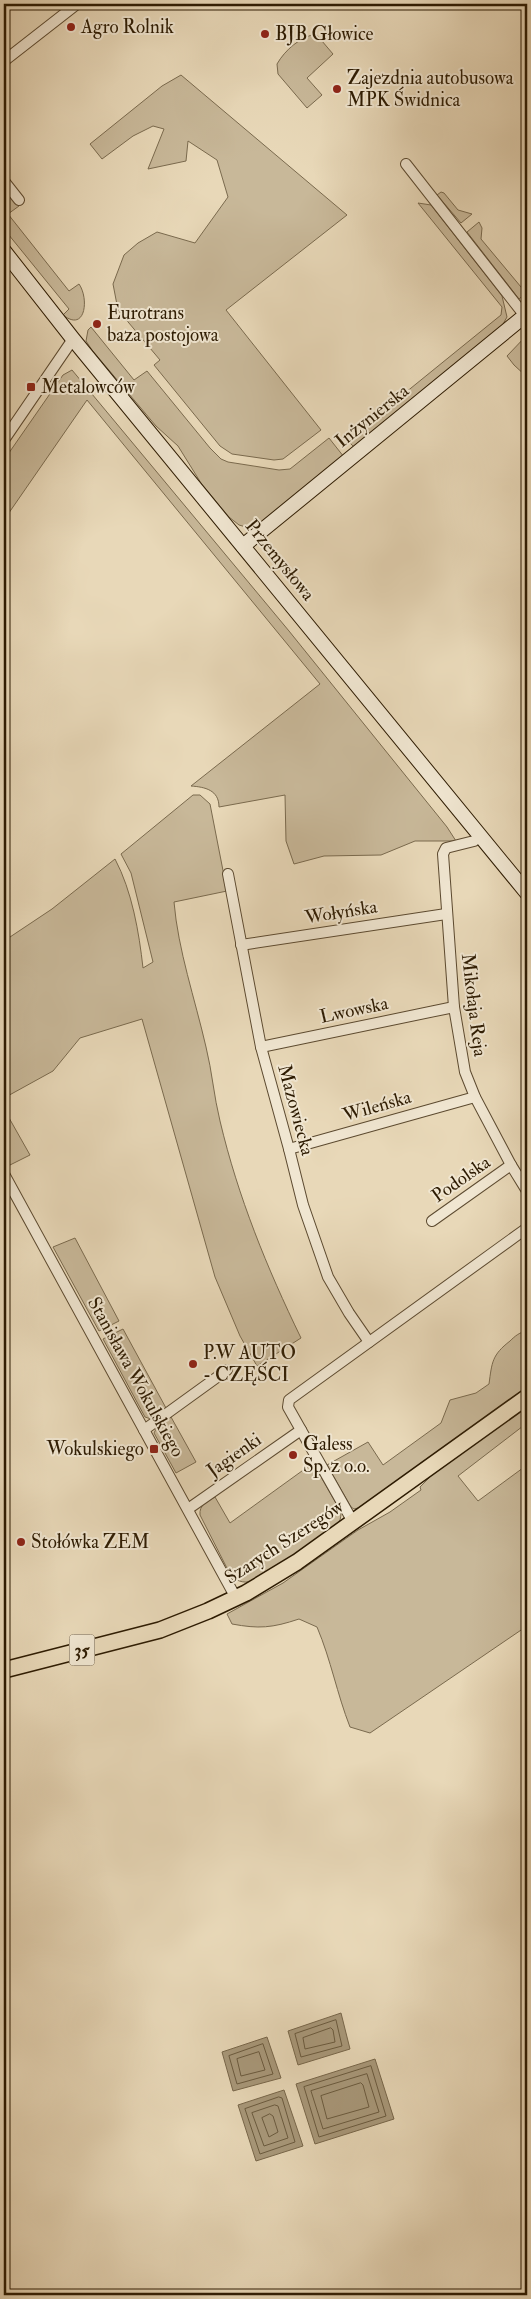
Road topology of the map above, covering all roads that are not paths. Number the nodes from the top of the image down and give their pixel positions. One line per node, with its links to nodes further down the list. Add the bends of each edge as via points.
1 (77, 4): 2 (street)
2 (4, 61)
3 (406, 164): 7 (street, Inżynierska)
4 (4, 181): 5 (street)
5 (19, 200)
6 (4, 251): 8 (main road, Przemysłowa)
7 (526, 315): 10 (main road, Inżynierska)
8 (73, 339): 9 (street); 10 (main road, Przemysłowa)
9 (4, 440)
10 (244, 546): 11 (main road, Przemysłowa)
11 (481, 836): 13 (main road, Przemysłowa); 14 (street, Mikołaja Reja, via 446,848 443,854)
12 (228, 874): 15 (street, Mazowiecka)
13 (527, 893)
14 (446, 914): 15 (street, Wołyńska); 16 (street, Mikołaja Reja)
15 (241, 945): 17 (street, Mazowiecka)
16 (454, 1006): 17 (street, Lwowska); 18 (street, Mikołaja Reja, via 465,1072)
17 (260, 1047): 19 (street, Mazowiecka)
18 (475, 1097): 19 (street, Wileńska); 20 (street, Mikołaja Reja)
19 (289, 1149): 25 (street, Mazowiecka, via 303,1206 328,1277)
20 (511, 1165): 22 (street, Mikołaja Reja); 23 (street, Podolska)
21 (4, 1174): 28 (street, Stanisława Wokulskiego)
22 (527, 1191)
23 (432, 1221)
24 (527, 1228): 25 (street)
25 (369, 1342): 29 (street, via 289,1400 288,1407)
26 (227, 1370): 28 (street)
27 (527, 1396): 31 (main road, Szarych Szeregów / 35)
28 (144, 1430): 30 (street, Stanisława Wokulskiego)
29 (301, 1430): 30 (street, Jagienki); 31 (street)
30 (188, 1509): 32 (street, Stanisława Wokulskiego)
31 (353, 1522): 32 (main road, Szarych Szeregów / 35, via 291,1566)
32 (236, 1598): 33 (main road, Szarych Szeregów / 35, via 160,1630)
33 (4, 1670)

